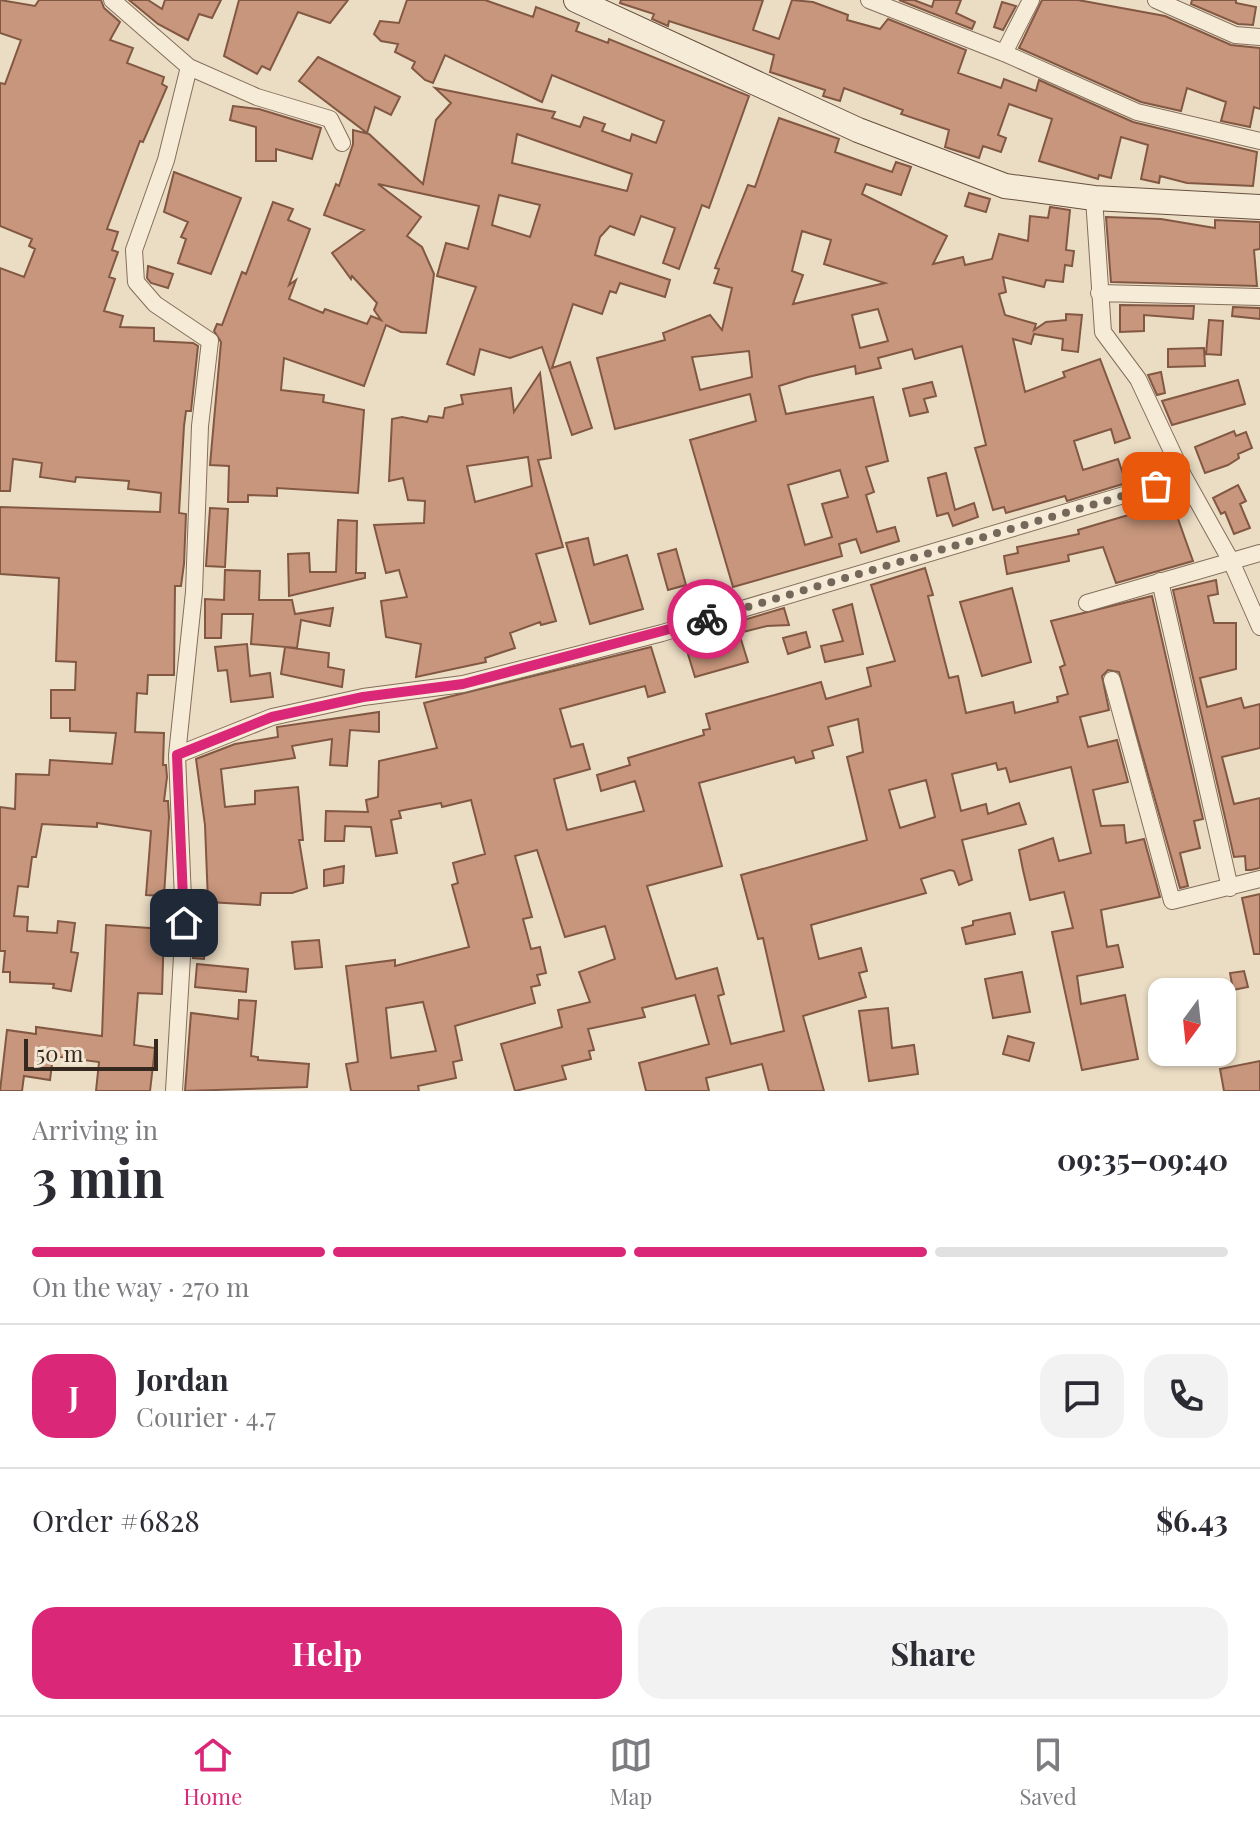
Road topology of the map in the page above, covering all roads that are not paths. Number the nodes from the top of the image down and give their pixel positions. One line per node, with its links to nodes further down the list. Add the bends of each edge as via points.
1 (112, 0): 8 (street)
2 (576, 0): 11 (street, via 858,130 1005,186)
3 (869, 0): 7 (street)
4 (1031, 0): 7 (street)
5 (1156, 0): 6 (street, via 1235,35)
6 (1260, 37)
7 (1004, 53): 9 (street, via 1137,112)
8 (189, 67): 10 (street, via 257,97 330,119); 22 (street, via 166,160 134,250 136,282 155,304 210,341)
9 (1260, 141)
10 (342, 143)
11 (1094, 198): 12 (street); 13 (street)
12 (1260, 207)
13 (1099, 293): 14 (street); 15 (street, via 1103,332 1138,379)
14 (1260, 297)
15 (1184, 477): 17 (street); 22 (street, via 662,633 463,684 363,697 272,717)
16 (1260, 553): 17 (street)
17 (1231, 561): 18 (street); 20 (street)
18 (1160, 581): 19 (street); 24 (street)
19 (1087, 603)
20 (1260, 627)
21 (1112, 680): 24 (street, via 1172,901)
22 (177, 755): 25 (street, via 184,923)
23 (1260, 879): 24 (street)
24 (1230, 888)
25 (174, 1091)

